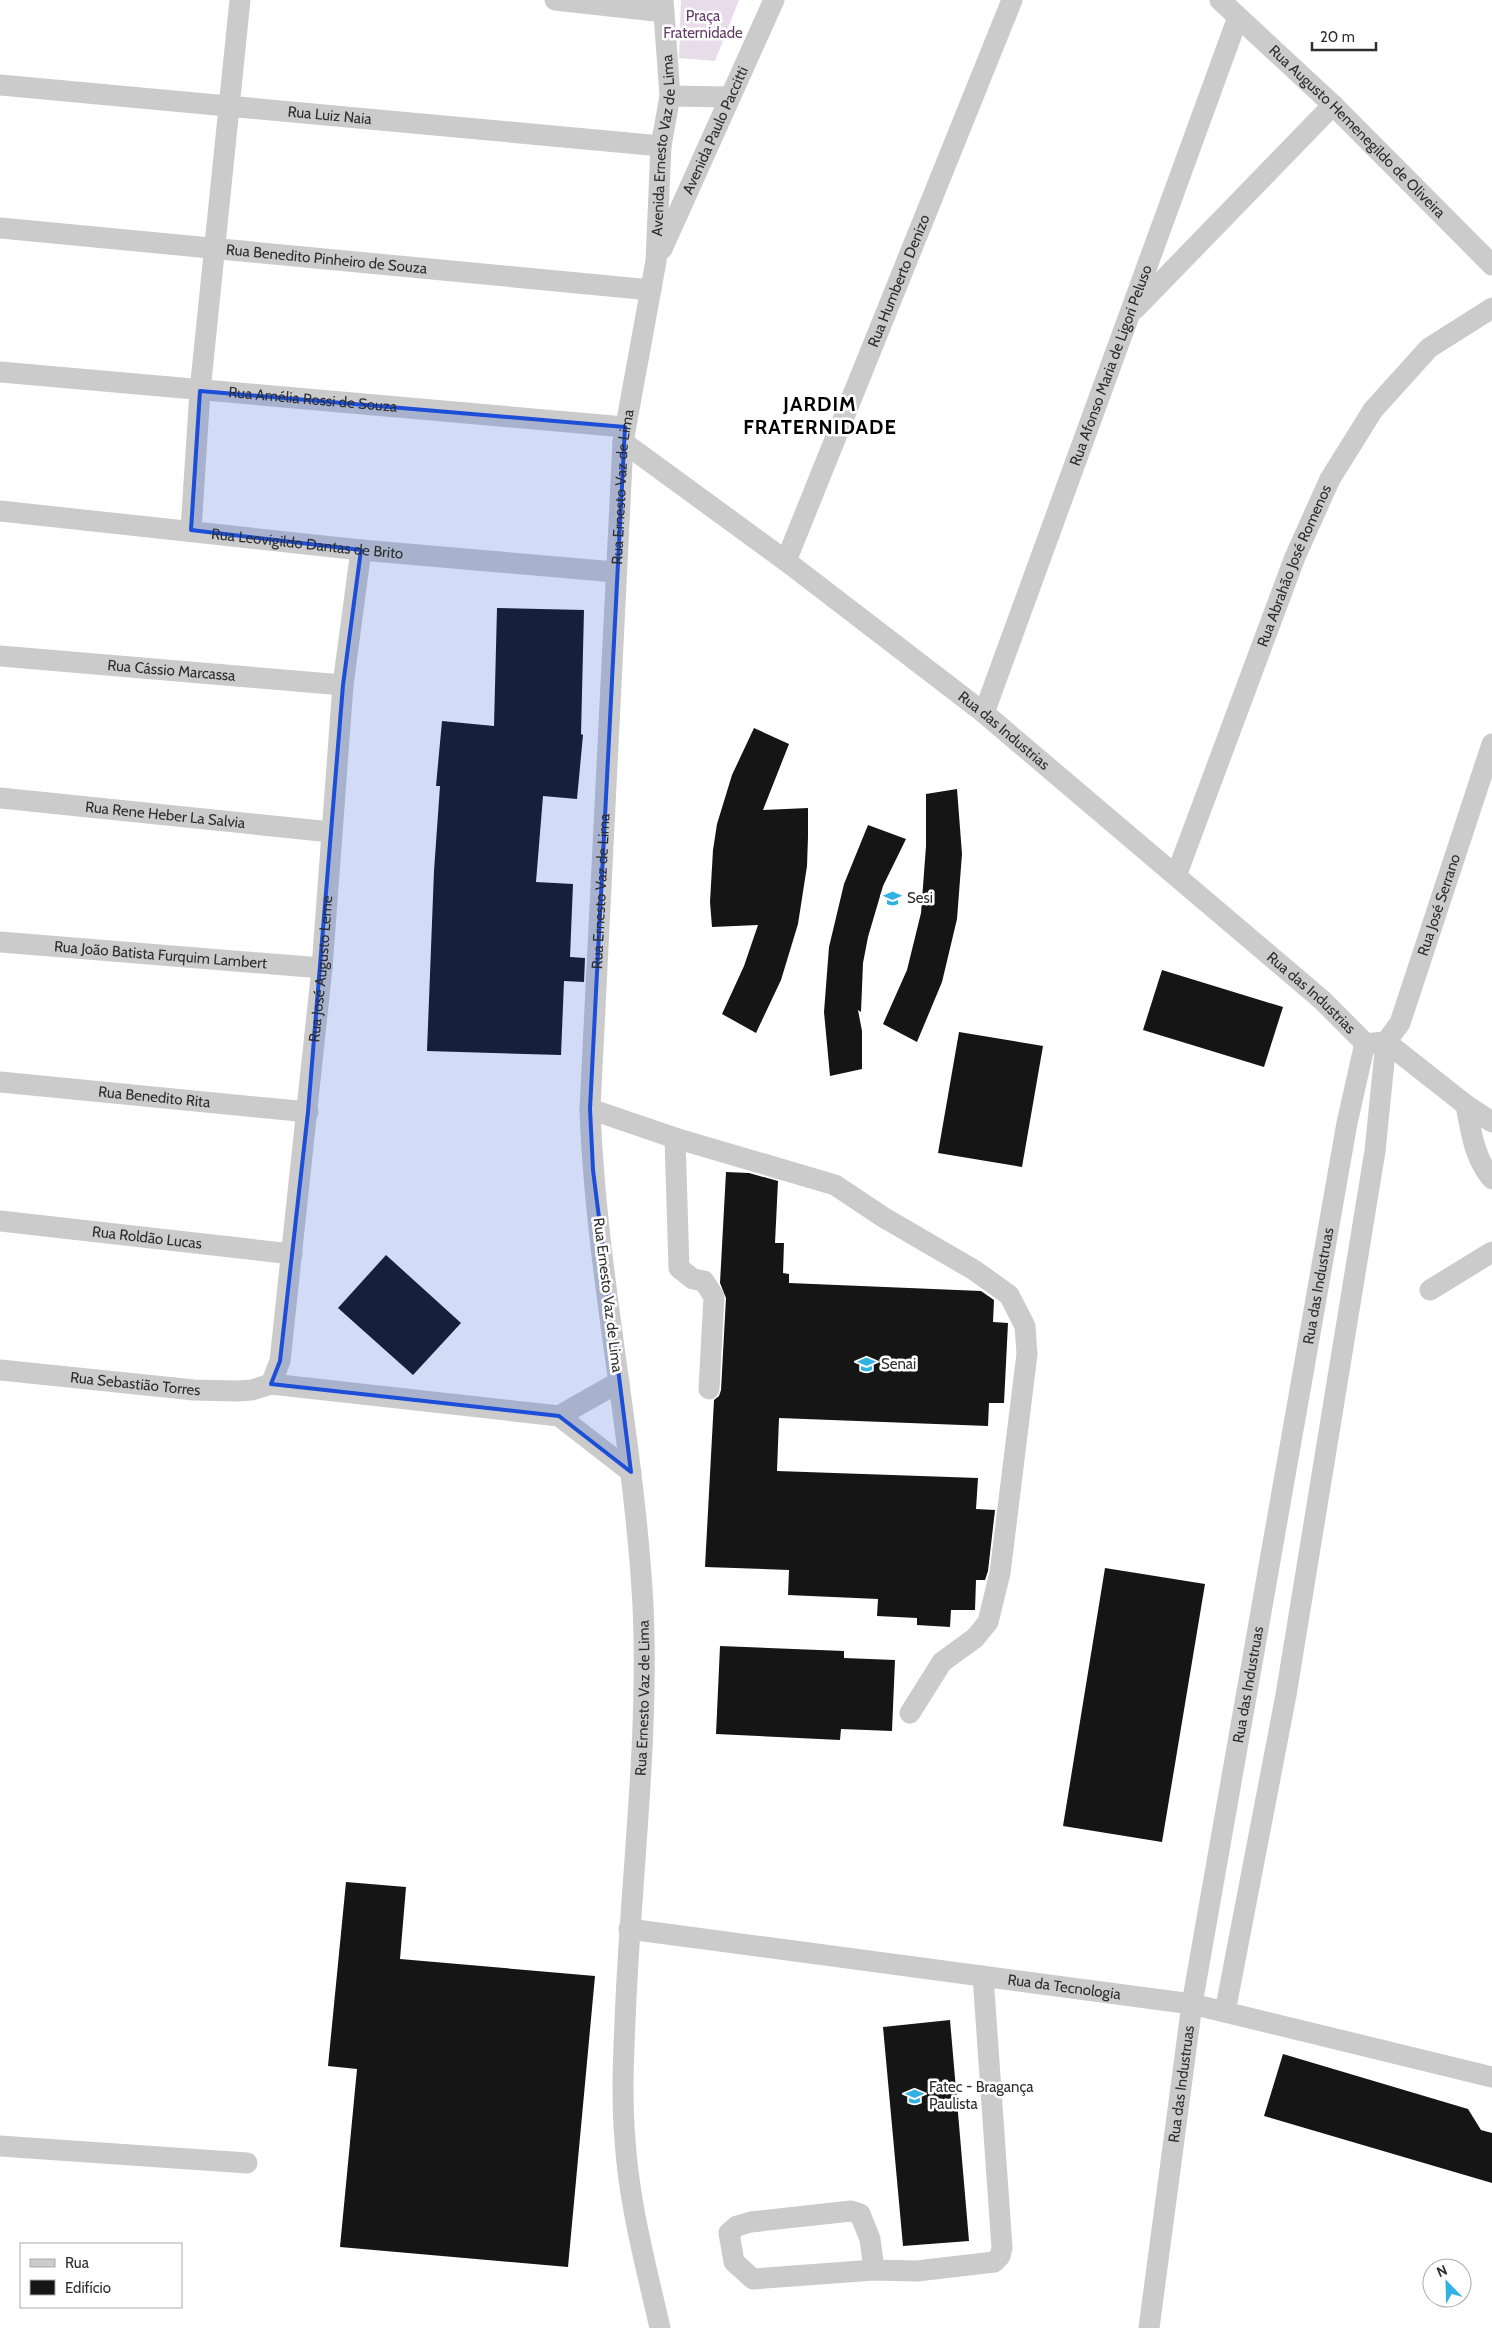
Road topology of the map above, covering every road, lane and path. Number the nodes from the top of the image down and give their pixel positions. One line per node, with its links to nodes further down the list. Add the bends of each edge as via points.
1 (240, 0): 12 (street)
2 (555, 0): 6 (street)
3 (774, 0): 10 (street, Avenida Paulo Paccitti)
4 (1012, 0): 27 (street, Rua Humberto Denizo)
5 (1220, 0): 7 (street, Rua Augusto Hemenegildo de Oliveira)
6 (664, 6): 9 (street, Avenida Ernesto Vaz de Lima)
7 (1238, 17): 11 (street, Rua Augusto Hemenegildo de Oliveira); 20 (street, Rua Afonso Maria de Ligori Peluso)
8 (0, 85): 12 (street, Rua Luiz Naia)
9 (670, 96): 10 (street); 13 (street, Avenida Ernesto Vaz de Lima)
10 (730, 97): 16 (street, Avenida Paulo Paccitti)
11 (1333, 105): 17 (street, Rua Augusto Hemenegildo de Oliveira); 20 (street)
12 (228, 107): 13 (street, Rua Luiz Naia); 15 (street)
13 (661, 146): 16 (street, Avenida Ernesto Vaz de Lima)
14 (0, 228): 15 (street, Rua Benedito Pinheiro de Souza)
15 (213, 248): 18 (street, Rua Benedito Pinheiro de Souza); 22 (street)
16 (656, 260): 18 (street, Rua Ernesto Vaz de Lima)
17 (1492, 266)
18 (651, 290): 23 (street, Rua Ernesto Vaz de Lima)
19 (1492, 308): 35 (street, Rua Abrahão José Romenos, via 1429,348 1373,410 1330,479 1295,557)
20 (1129, 315): 31 (street, Rua Afonso Maria de Ligori Peluso)
21 (0, 372): 22 (street, Rua Amélia Rossi de Souza)
22 (200, 390): 23 (street, Rua Amélia Rossi de Souza); 25 (street)
23 (624, 434): 27 (street, Rua das Industrias); 28 (street, Rua Ernesto Vaz de Lima)
24 (0, 511): 25 (street, Rua Leovigildo Dantas de Brito)
25 (191, 530): 26 (street, Rua Leovigildo Dantas de Brito)
26 (361, 550): 28 (street, Rua Leovigildo Dantas de Brito); 30 (street, Rua José Augusto Leme)
27 (786, 561): 31 (street, Rua das Industrias)
28 (615, 572): 42 (street, Rua Ernesto Vaz de Lima)
29 (0, 656): 30 (street, Rua Cássio Marcassa)
30 (343, 685): 34 (street, Rua José Augusto Leme)
31 (984, 713): 35 (street, Rua das Industrias)
32 (1492, 744): 38 (street, Rua José Serrano, via 1400,1022)
33 (0, 798): 34 (street, Rua Rene Heber La Salvia)
34 (331, 832): 37 (street, Rua José Augusto Leme)
35 (1176, 876): 39 (street, Rua das Industrias, via 1322,1000)
36 (0, 942): 37 (street, Rua João Batista Furquim Lambert)
37 (322, 968): 43 (street, Rua José Augusto Leme)
38 (1386, 1042): 39 (street); 41 (street); 61 (street, via 1375,1151 1288,1686)
39 (1365, 1044): 60 (street, Rua das Industruas, via 1346,1123)
40 (0, 1082): 43 (street, Rua Benedito Rita)
41 (1466, 1105): 44 (street); 46 (street, via 1475,1150)
42 (590, 1109): 45 (street); 52 (street, Rua Ernesto Vaz de Lima, via 598,1219)
43 (308, 1112): 49 (street, Rua José Augusto Leme)
44 (1492, 1122)
45 (675, 1138): 54 (street, via 679,1268 693,1279 704,1281 714,1297); 57 (street, via 835,1185 1010,1295 1025,1326 1027,1354 1000,1573 988,1622 975,1638 942,1662)
46 (1492, 1179)
47 (0, 1221): 49 (street, Rua Roldão Lucas)
48 (1492, 1252): 50 (street)
49 (292, 1254): 53 (street, Rua José Augusto Leme, via 280,1361)
50 (1430, 1290)
51 (0, 1370): 53 (street, Rua Sebastião Torres, via 194,1390 252,1390)
52 (619, 1382): 55 (street); 56 (street, Rua Ernesto Vaz de Lima)
53 (271, 1384): 55 (street)
54 (709, 1389)
55 (559, 1416): 56 (street)
56 (631, 1472): 58 (street, Rua Ernesto Vaz de Lima, via 643,1606 643,1672 641,1775)
57 (910, 1712)
58 (629, 1929): 59 (street, Rua da Tecnologia); 66 (street, Rua Ernesto Vaz de Lima, via 625,2140 632,2201)
59 (983, 1976): 60 (street, Rua da Tecnologia); 65 (street, via 1000,2256 994,2262 967,2267)
60 (1192, 2004): 61 (street, Rua da Tecnologia); 67 (street, Rua das Industruas)
61 (1225, 2012): 62 (street, Rua da Tecnologia)
62 (1492, 2077)
63 (0, 2146): 64 (street)
64 (247, 2163)
65 (874, 2270): 65 (street, via 866,2224 860,2214 852,2211 751,2222 736,2226 729,2233 734,2262 753,2279)
66 (660, 2328)
67 (1149, 2328)

